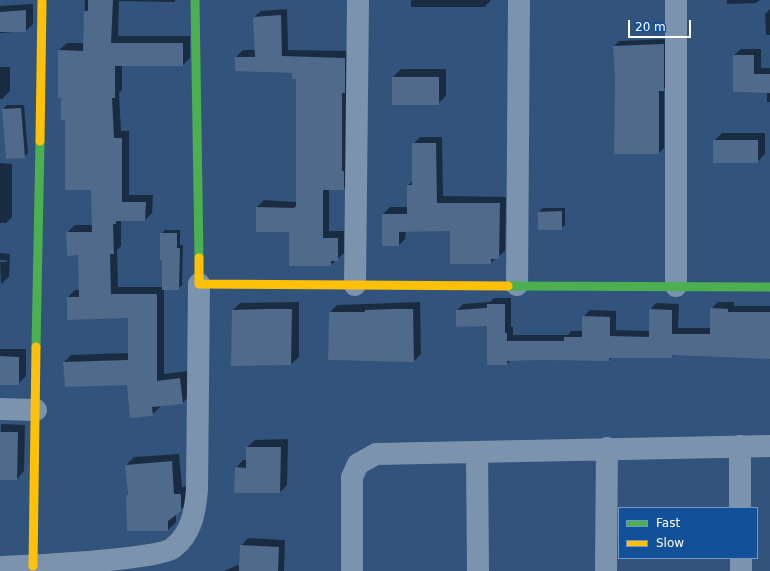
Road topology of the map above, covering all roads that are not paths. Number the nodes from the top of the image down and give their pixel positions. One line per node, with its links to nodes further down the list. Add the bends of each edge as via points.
1 (42, 0): 12 (street)
2 (195, 0): 6 (street)
3 (358, 0): 7 (street)
4 (519, 0): 8 (street)
5 (676, 0): 9 (street)
6 (199, 284): 7 (street); 19 (street, via 197,490 195,512 186,534 172,549 144,556)
7 (355, 285): 8 (street)
8 (517, 285): 9 (street)
9 (676, 286): 10 (street)
10 (770, 287)
11 (0, 409): 12 (street)
12 (36, 410): 19 (street)
13 (740, 446): 14 (street); 15 (street); 17 (street)
14 (770, 446)
15 (607, 448): 16 (street); 23 (street)
16 (477, 452): 21 (street, via 376,454 358,464 352,477); 22 (street)
17 (740, 507)
18 (741, 559): 24 (street)
19 (33, 566): 20 (street)
20 (0, 567)
21 (352, 571)
22 (478, 571)
23 (606, 571)
24 (741, 571)

